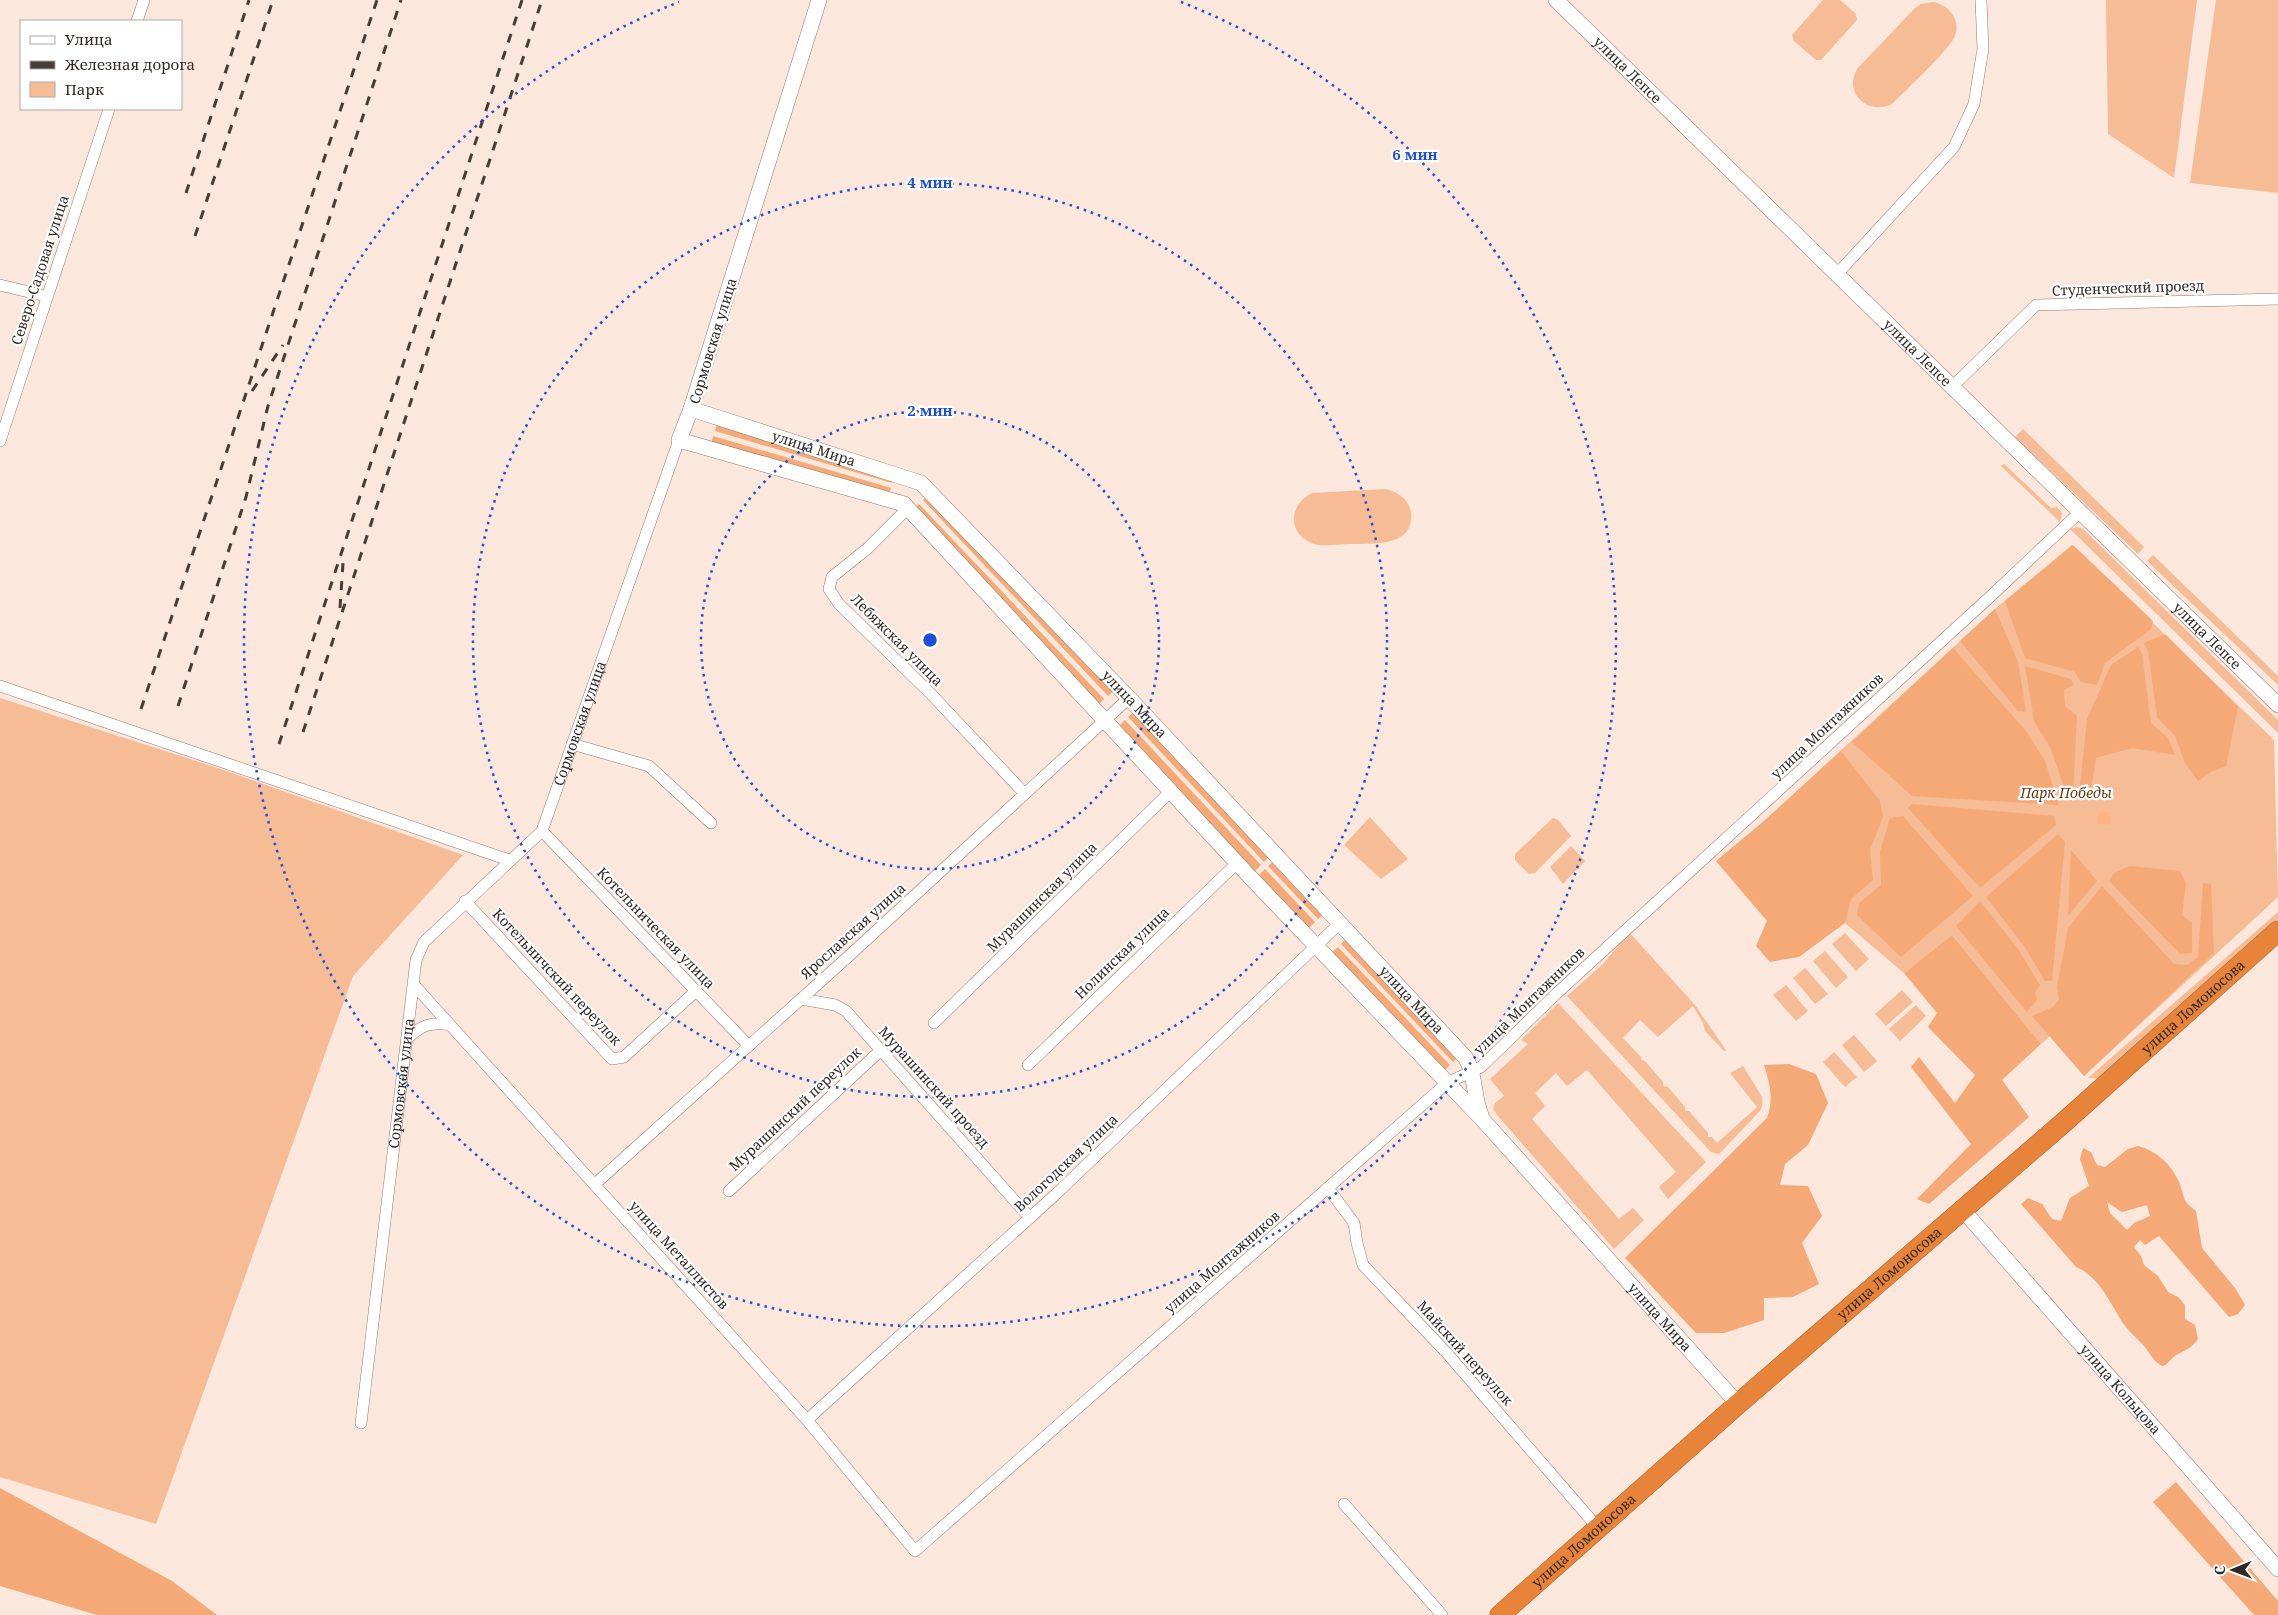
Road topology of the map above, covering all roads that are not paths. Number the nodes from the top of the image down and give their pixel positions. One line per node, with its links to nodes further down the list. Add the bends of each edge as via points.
1 (144, 0): 5 (street)
2 (819, 0): 12 (street, Сормовская улица)
3 (1556, 0): 7 (street, улица Лепсе)
4 (1981, 0): 7 (street, via 1983,50 1974,104 1954,147)
5 (137, 20)
6 (108, 110): 9 (street, Северо-Садовая улица)
7 (1838, 273): 11 (street, улица Лепсе)
8 (0, 285): 9 (street)
9 (46, 296): 14 (street, Северо-Садовая улица)
10 (2278, 299): 11 (street, Студенческий проезд, via 2036,305)
11 (1952, 387): 16 (street, улица Лепсе)
12 (691, 410): 13 (street, Сормовская улица); 18 (street, улица Мира, via 922,483)
13 (679, 440): 15 (street, улица Мира, via 904,504); 21 (street, Сормовская улица)
14 (0, 441)
15 (908, 508): 20 (street, улица Мира); 23 (street, Лебяжская улица, via 832,578 828,589)
16 (2080, 512): 19 (street, улица Лепсе); 41 (street, улица Монтажников)
17 (0, 686): 26 (street)
18 (1129, 698): 20 (street, Ярославская улица); 29 (street, улица Мира)
19 (2278, 706)
20 (1105, 720): 22 (street, улица Мира); 23 (street, Ярославская улица)
21 (572, 744): 24 (street, via 650,766); 25 (street, Сормовская улица)
22 (1170, 792): 27 (street, улица Мира); 35 (street, Мурашинская улица)
23 (1025, 794): 34 (street, Ярославская улица)
24 (712, 823)
25 (542, 831): 26 (street, Сормовская улица); 33 (street, Котельническая улица)
26 (509, 860): 28 (street, Сормовская улица)
27 (1238, 864): 31 (street, улица Мира); 40 (street, Нолинская улица)
28 (466, 901): 32 (street, Сормовская улица, via 424,942 416,960); 33 (street, Котельничский переулок, via 612,1059 624,1057)
29 (1340, 923): 31 (street, Вологодская улица); 41 (street, улица Мира, via 1465,1057)
30 (2278, 931): 47 (highway, улица Ломоносова, via 2067,1120)
31 (1317, 947): 42 (street, улица Мира); 48 (street, Вологодская улица)
32 (414, 985): 36 (street, улица Металлистов); 37 (street, Сормовская улица)
33 (696, 991): 38 (street, Котельническая улица)
34 (801, 999): 38 (street, Ярославская улица); 39 (street, Мурашинский проезд, via 835,1005 846,1011)
35 (934, 1023)
36 (450, 1025): 37 (street, via 435,1022 425,1025); 44 (street, улица Металлистов)
37 (407, 1039): 51 (street, Сормовская улица)
38 (749, 1046): 44 (street, Ярославская улица)
39 (881, 1050): 46 (street, Мурашинский переулок); 48 (street, Мурашинский проезд)
40 (1028, 1065)
41 (1473, 1073): 42 (street, улица Монтажников); 43 (street, улица Мира, via 1476,1102)
42 (1447, 1083): 43 (street, улица Мира); 45 (street, улица Монтажников)
43 (1482, 1119): 49 (street, улица Мира)
44 (595, 1184): 50 (street, улица Металлистов)
45 (1328, 1188): 53 (street, Майский переулок, via 1354,1222 1363,1265 1445,1352); 54 (street, улица Монтажников)
46 (729, 1191)
47 (1962, 1209): 49 (highway, улица Ломоносова); 55 (street, улица Кольцова)
48 (1030, 1218): 50 (street, Вологодская улица)
49 (1738, 1404): 53 (highway, улица Ломоносова)
50 (807, 1420): 54 (street, улица Металлистов)
51 (361, 1423)
52 (1344, 1504): 56 (street)
53 (1599, 1528): 57 (highway, улица Ломоносова)
54 (915, 1551)
55 (2278, 1569)
56 (1442, 1615)
57 (1500, 1615)

